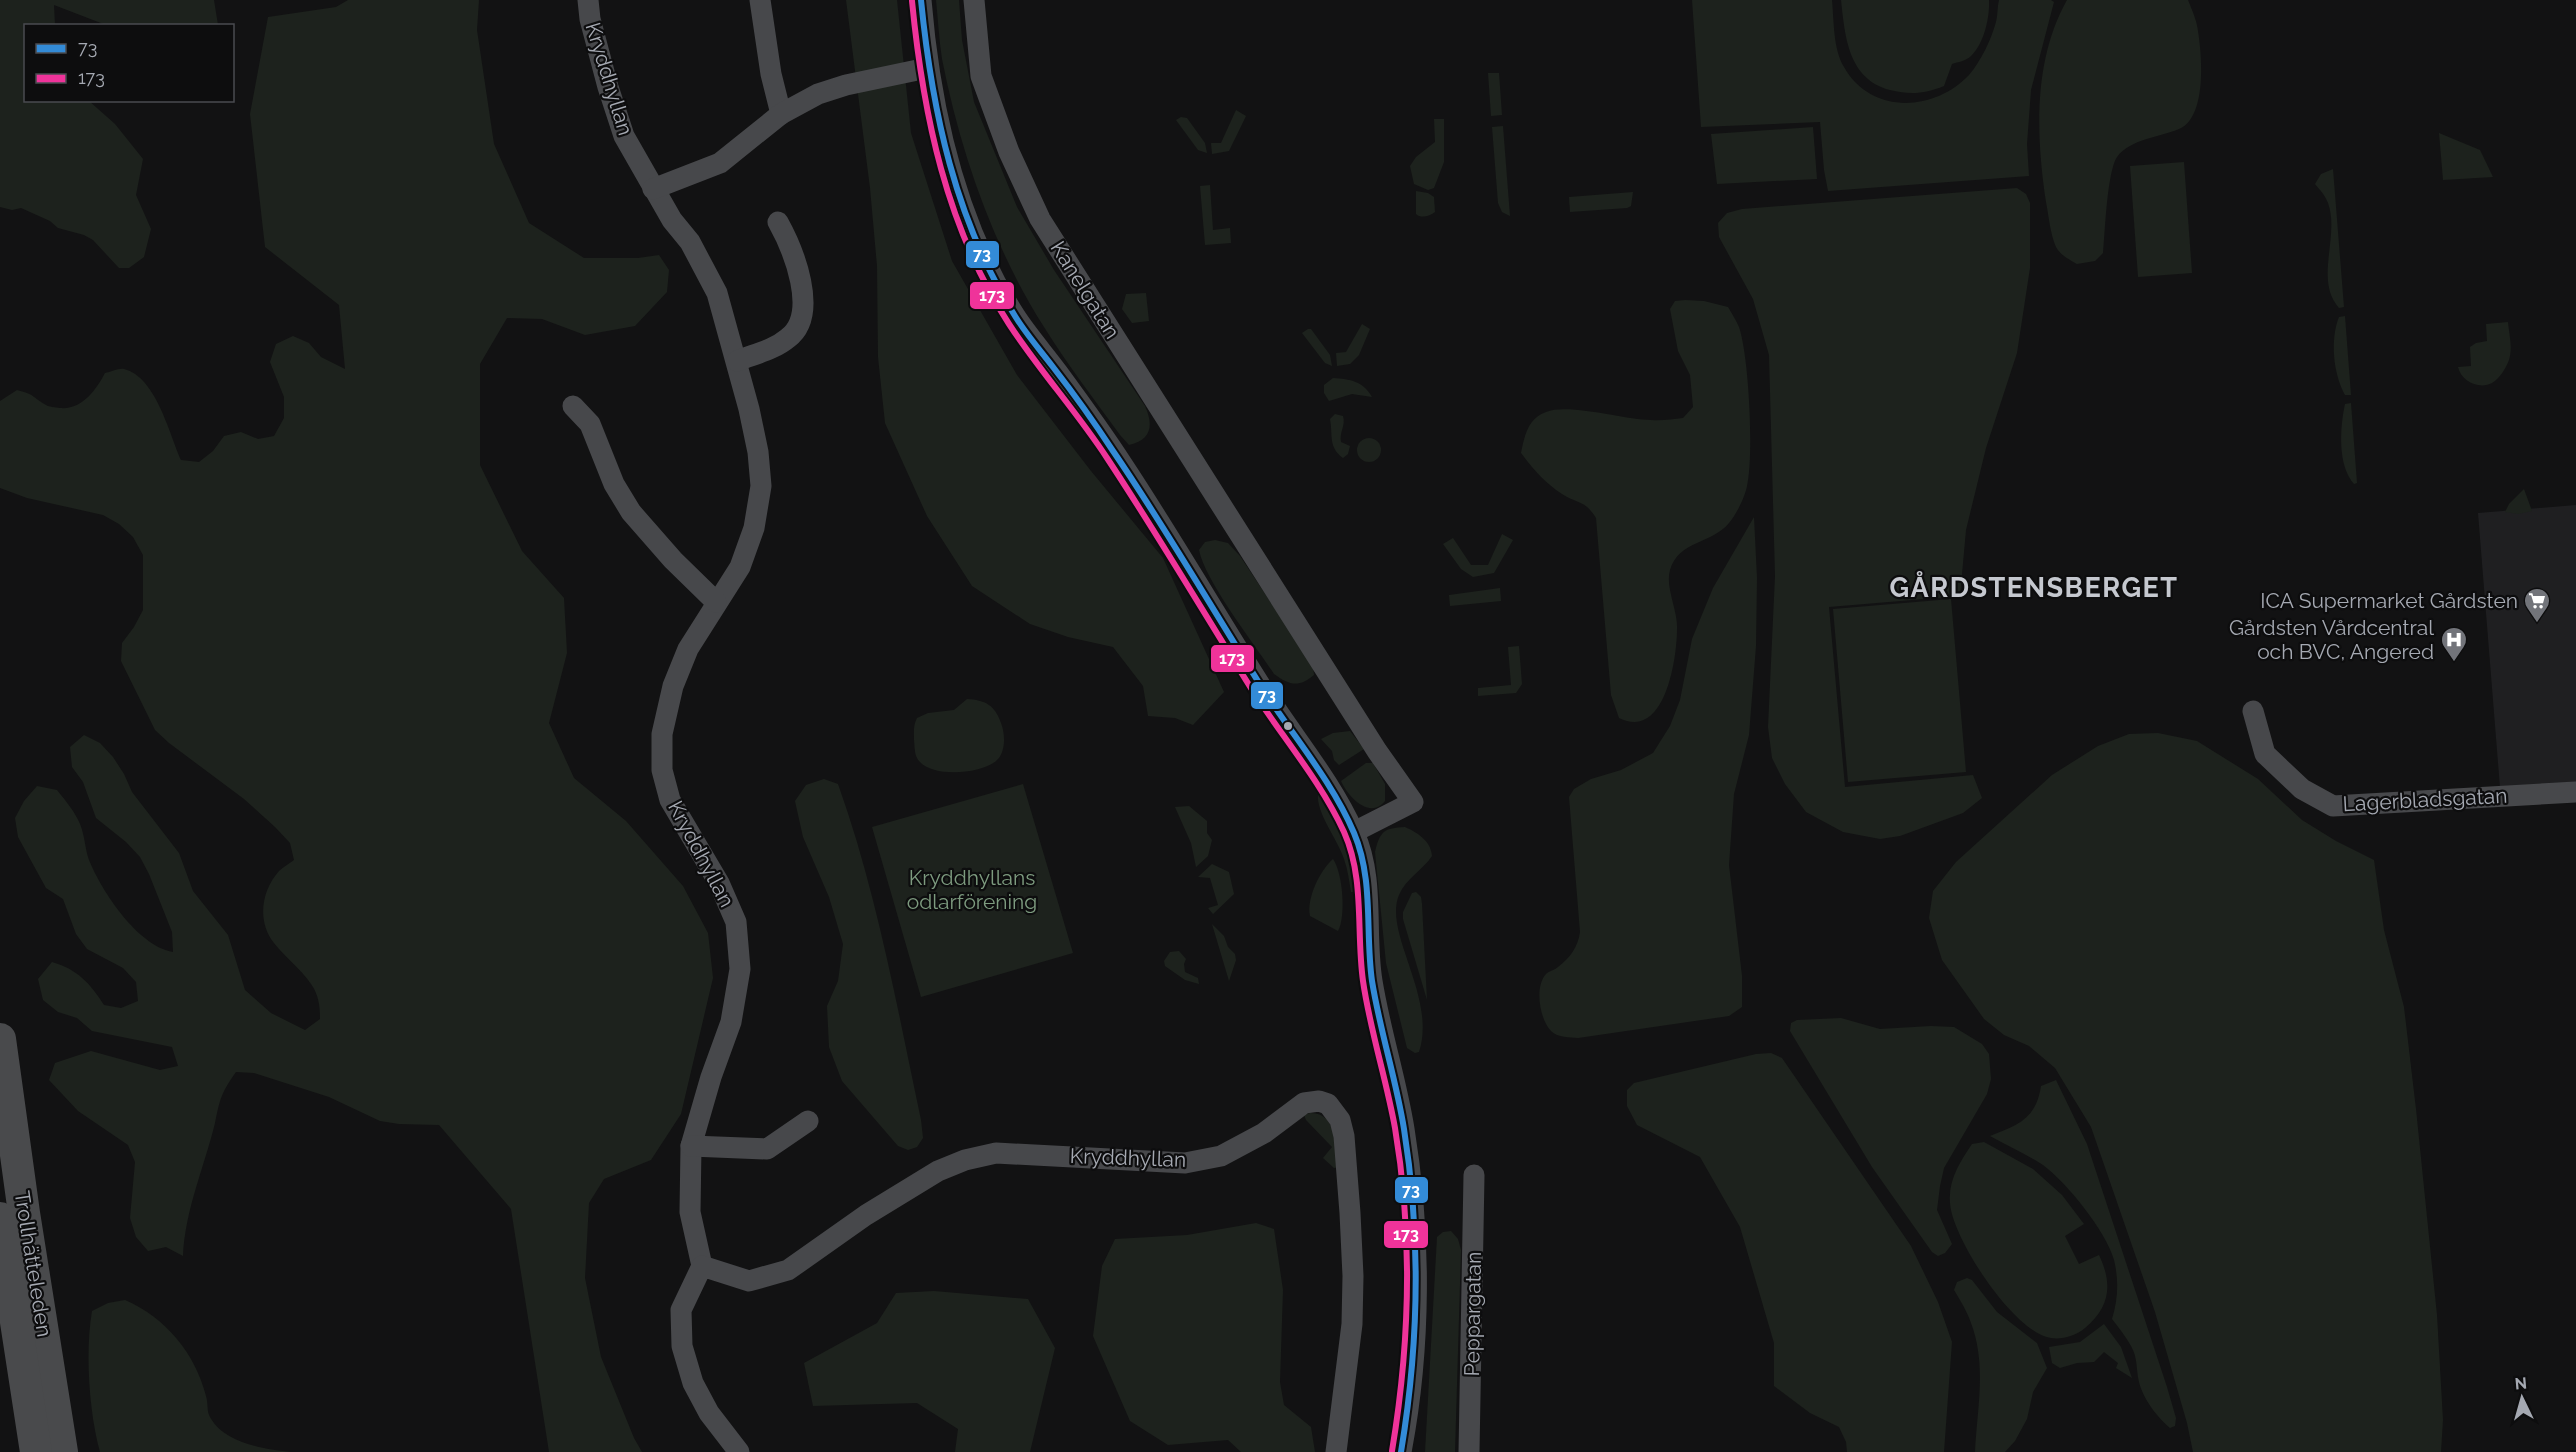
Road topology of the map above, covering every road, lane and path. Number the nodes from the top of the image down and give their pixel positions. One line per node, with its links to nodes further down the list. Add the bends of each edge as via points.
1 (588, 0): 7 (street, Kryddhyllan, via 608,87 624,135)
2 (760, 0): 6 (street)
3 (921, 0): 5 (street)
4 (974, 0): 14 (street, Kanelgatan, via 981,76 1009,152 1040,219 1413,802)
5 (927, 68): 6 (street, via 846,85 818,94); 14 (street, via 948,161 970,226 1002,292 1140,491 1271,702 1327,782)
6 (781, 114): 7 (street, via 720,163)
7 (653, 189): 9 (street, Kryddhyllan, via 690,242 717,293)
8 (778, 222): 9 (street, via 791,246 802,290 803,307 797,328 774,347)
9 (737, 361): 11 (street, Kryddhyllan, via 758,452 761,486 754,528 740,567)
10 (573, 406): 11 (street, via 590,424 614,484 631,512 672,560)
11 (716, 602): 17 (street, Kryddhyllan, via 688,649 673,686 662,734 663,770 670,800 719,883 736,922 740,969 731,1022)
12 (2253, 711): 13 (street, Lagerbladsgatan, via 2265,754 2302,789 2333,806)
13 (2576, 792)
14 (1354, 832): 25 (street, via 1364,872 1371,978 1403,1126 1414,1202 1412,1363)
15 (0, 1039): 22 (highway, Trollhätteleden)
16 (808, 1121): 17 (street, via 767,1149)
17 (691, 1146): 20 (street, Kryddhyllan, via 690,1212)
18 (1474, 1175): 26 (street, Peppargatan)
19 (0, 1218): 21 (highway, Trollhätteleden)
20 (702, 1266): 23 (street, via 681,1310 682,1346 703,1403); 24 (street, Kryddhyllan, via 749,1281 788,1270 866,1215 938,1171 965,1160 996,1153 1194,1162 1221,1156 1264,1133 1304,1102 1319,1101 1328,1104 1340,1120 1350,1213 1352,1324)
21 (36, 1452)
22 (62, 1452)
23 (739, 1452)
24 (1336, 1452)
25 (1401, 1452)
26 (1469, 1452)

